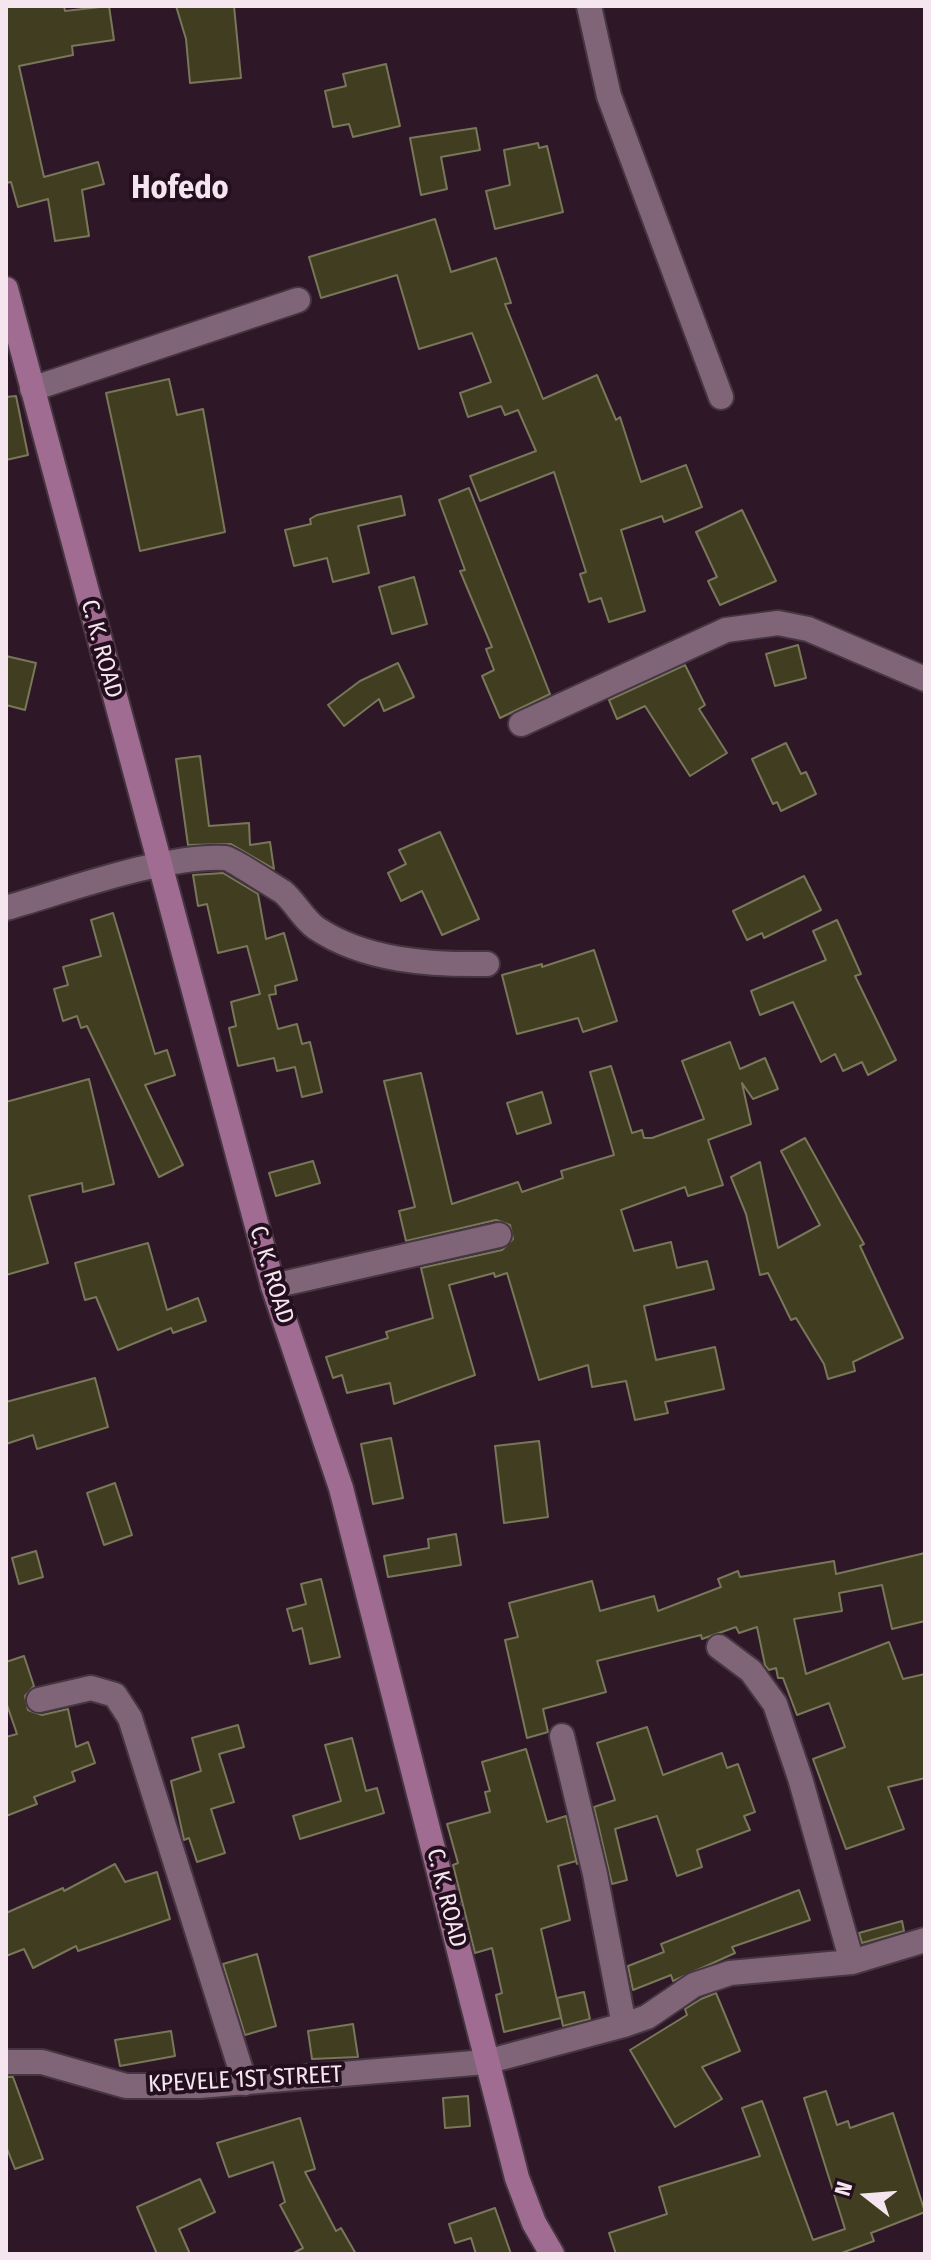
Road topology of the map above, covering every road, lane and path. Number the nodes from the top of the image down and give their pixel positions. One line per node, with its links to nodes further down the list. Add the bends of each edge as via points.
1 (589, 6): 5 (street, via 609,96)
2 (6, 289): 4 (street, C. K. ROAD)
3 (298, 300): 4 (street)
4 (32, 389): 8 (street, C. K. ROAD)
5 (721, 397)
6 (925, 679): 7 (street, via 808,629 778,623 726,630)
7 (521, 724)
8 (158, 865): 9 (street); 10 (street, via 228,858 284,893 313,926 345,943 440,965); 12 (street, C. K. ROAD)
9 (6, 908)
10 (487, 964)
11 (499, 1235): 12 (street)
12 (273, 1286): 20 (street, C. K. ROAD, via 341,1488)
13 (719, 1647): 17 (street, via 751,1671 775,1704)
14 (39, 1700): 21 (street, via 91,1688 115,1695 130,1718)
15 (562, 1736): 18 (street)
16 (925, 1940): 17 (street, KPEVELE 1ST STREET)
17 (852, 1962): 18 (street, KPEVELE 1ST STREET, via 730,1973 694,1985 647,2017)
18 (624, 2025): 20 (street, KPEVELE 1ST STREET)
19 (6, 2062): 21 (street, KPEVELE 1ST STREET, via 42,2062 126,2086)
20 (486, 2062): 21 (street, KPEVELE 1ST STREET); 22 (street, C. K. ROAD, via 525,2201)
21 (245, 2083)
22 (552, 2254)

